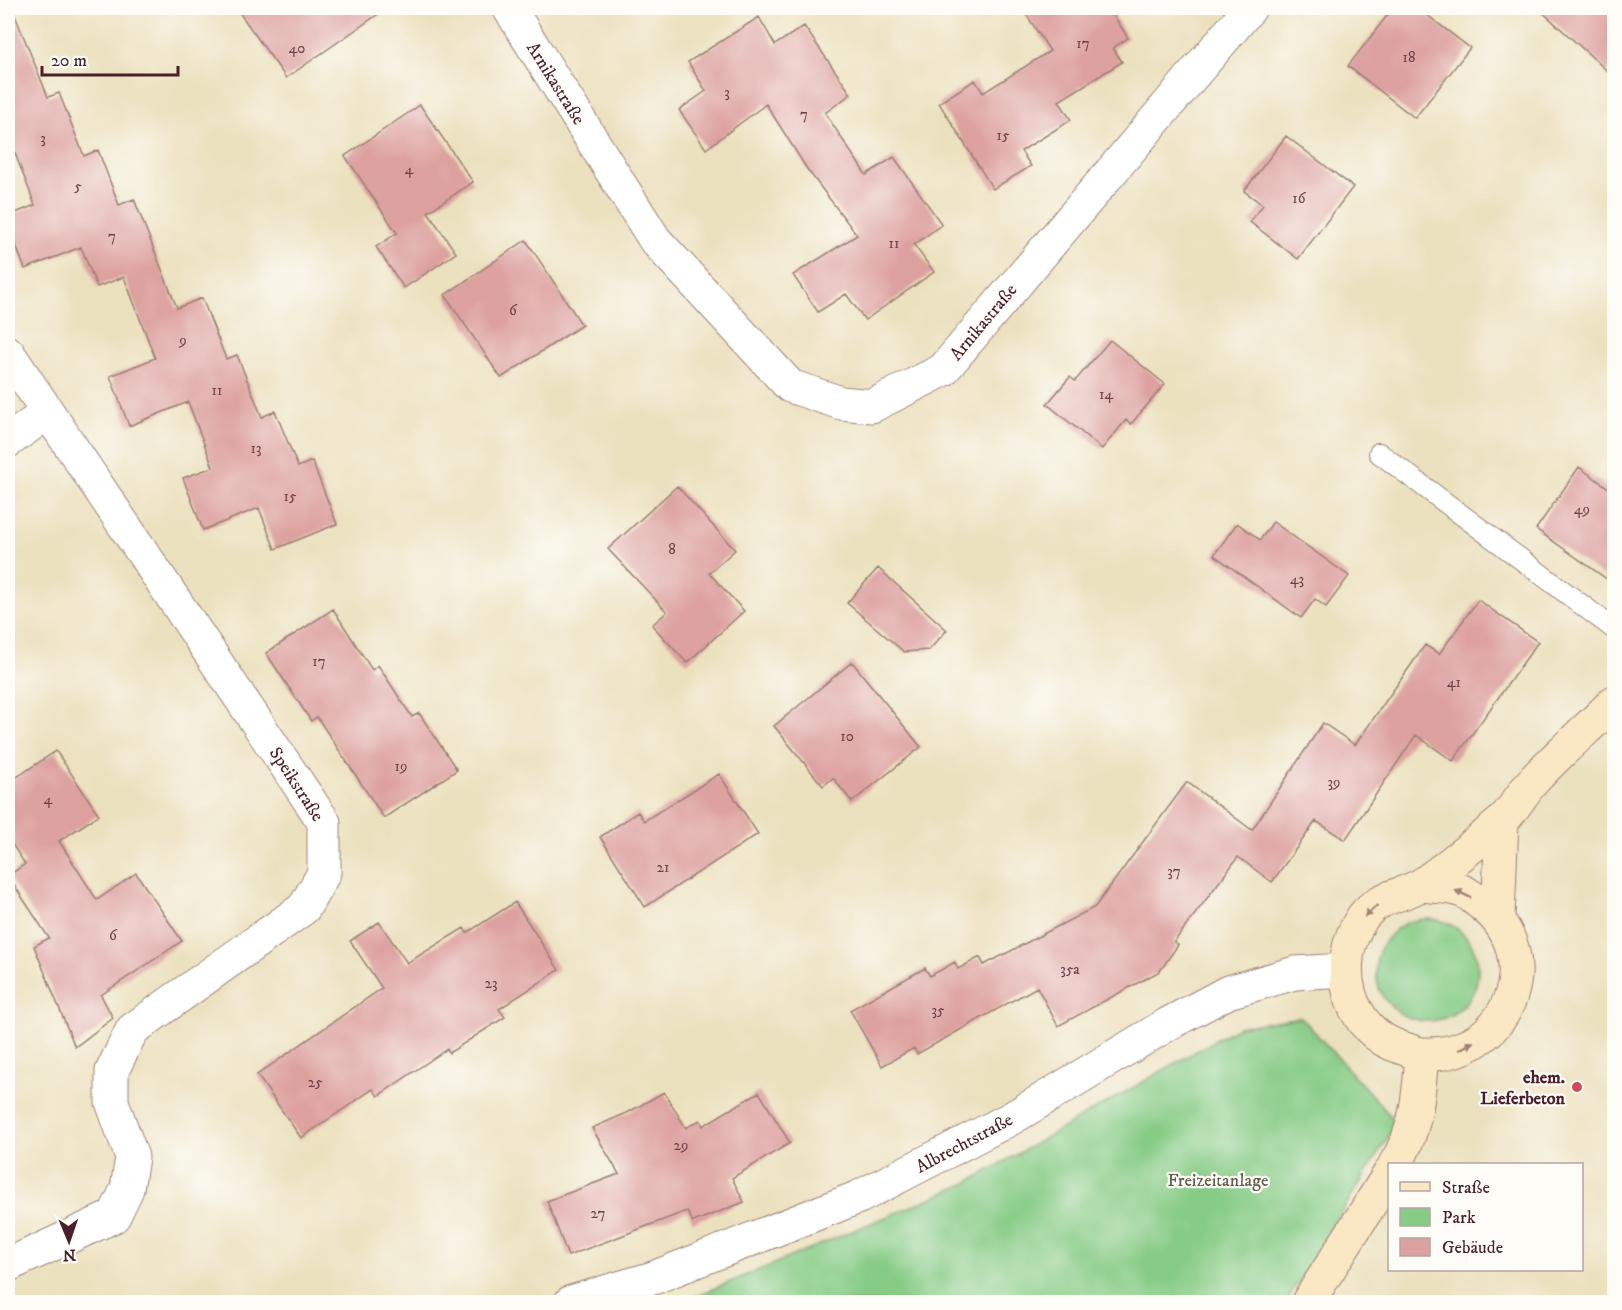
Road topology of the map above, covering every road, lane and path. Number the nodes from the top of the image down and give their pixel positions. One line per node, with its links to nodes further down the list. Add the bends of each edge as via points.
1 (509, 8): 2 (street, Arnikastraße, via 655,240 789,387 841,403 872,406 943,370)
2 (1250, 8)
3 (8, 353): 4 (street, Speikstraße)
4 (47, 413): 5 (street); 16 (street, Speikstraße, via 324,822 324,873 304,908 132,1030 112,1071 112,1102 132,1156 127,1189 114,1216)
5 (8, 441)
6 (1379, 453): 7 (lane)
7 (1614, 629)
8 (1611, 714): 9 (main road, via 1532,781)
9 (1502, 821): 10 (main road); 11 (main road)
10 (1422, 885): 11 (main road, one-way to 10, via 1463,891); 12 (main road, one-way to 12, via 1385,897 1363,916 1350,940)
11 (1498, 917): 13 (main road, one-way to 11, via 1457,1051 1487,1034 1507,1009 1516,977 1513,946)
12 (1345, 970): 13 (main road, via 1351,1001 1367,1028 1387,1044); 17 (street, Albrechtstraße, via 1295,973 1228,992 1012,1118 859,1197 653,1278)
13 (1422, 1054): 14 (main road, via 1417,1112)
14 (1396, 1163)
15 (1388, 1175): 18 (main road)
16 (8, 1265)
17 (571, 1302)
18 (1308, 1302)

